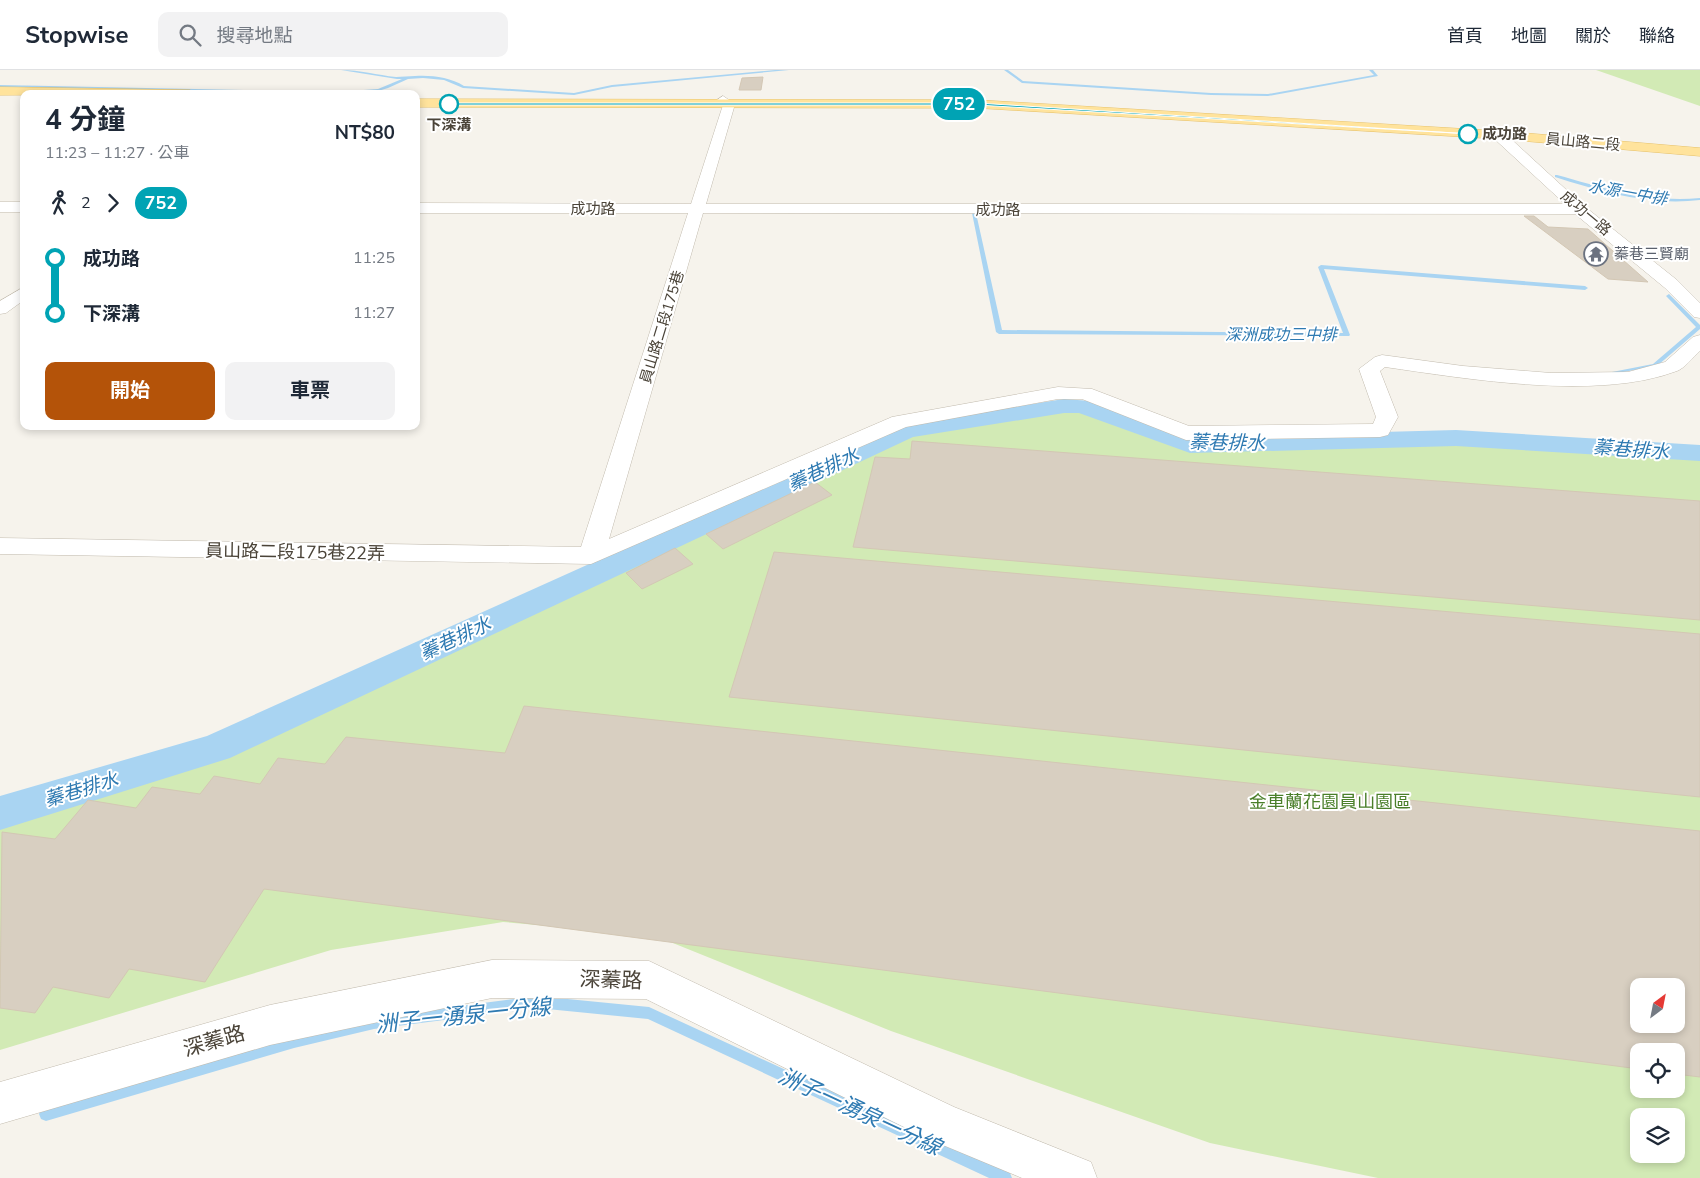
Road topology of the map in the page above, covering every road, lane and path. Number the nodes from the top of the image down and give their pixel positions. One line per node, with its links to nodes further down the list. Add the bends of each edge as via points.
1 (0, 92): 2 (main road); 3 (main road)
2 (20, 92)
3 (20, 94)
4 (420, 99): 5 (main road, 員山路二段)
5 (726, 102): 6 (main road, 員山路二段); 7 (main road, 員山路二段, via 977,104); 13 (street, 員山路二段175巷)
6 (420, 103)
7 (1497, 133): 8 (main road, 員山路二段); 9 (main road, 員山路二段); 14 (street, 成功一路)
8 (1700, 148)
9 (1700, 152)
10 (0, 207): 11 (street)
11 (20, 207)
12 (420, 208): 13 (street, 成功路)
13 (699, 209): 14 (street, 成功路); 20 (street, 員山路二段175巷)
14 (1579, 209): 16 (street, 成功一路)
15 (20, 295): 17 (street)
16 (1697, 306)
17 (0, 309)
18 (1700, 341): 20 (street, via 1672,366 1629,378 1550,379 1382,361 1369,368 1387,418 1380,430 1186,433 1085,393 1058,393 900,422)
19 (0, 546): 20 (street, 員山路二段175巷22弄)
20 (591, 556)
21 (0, 1103): 22 (street, 深蓁路, via 270,1025 492,979 649,980 941,1123)
22 (1075, 1178)

